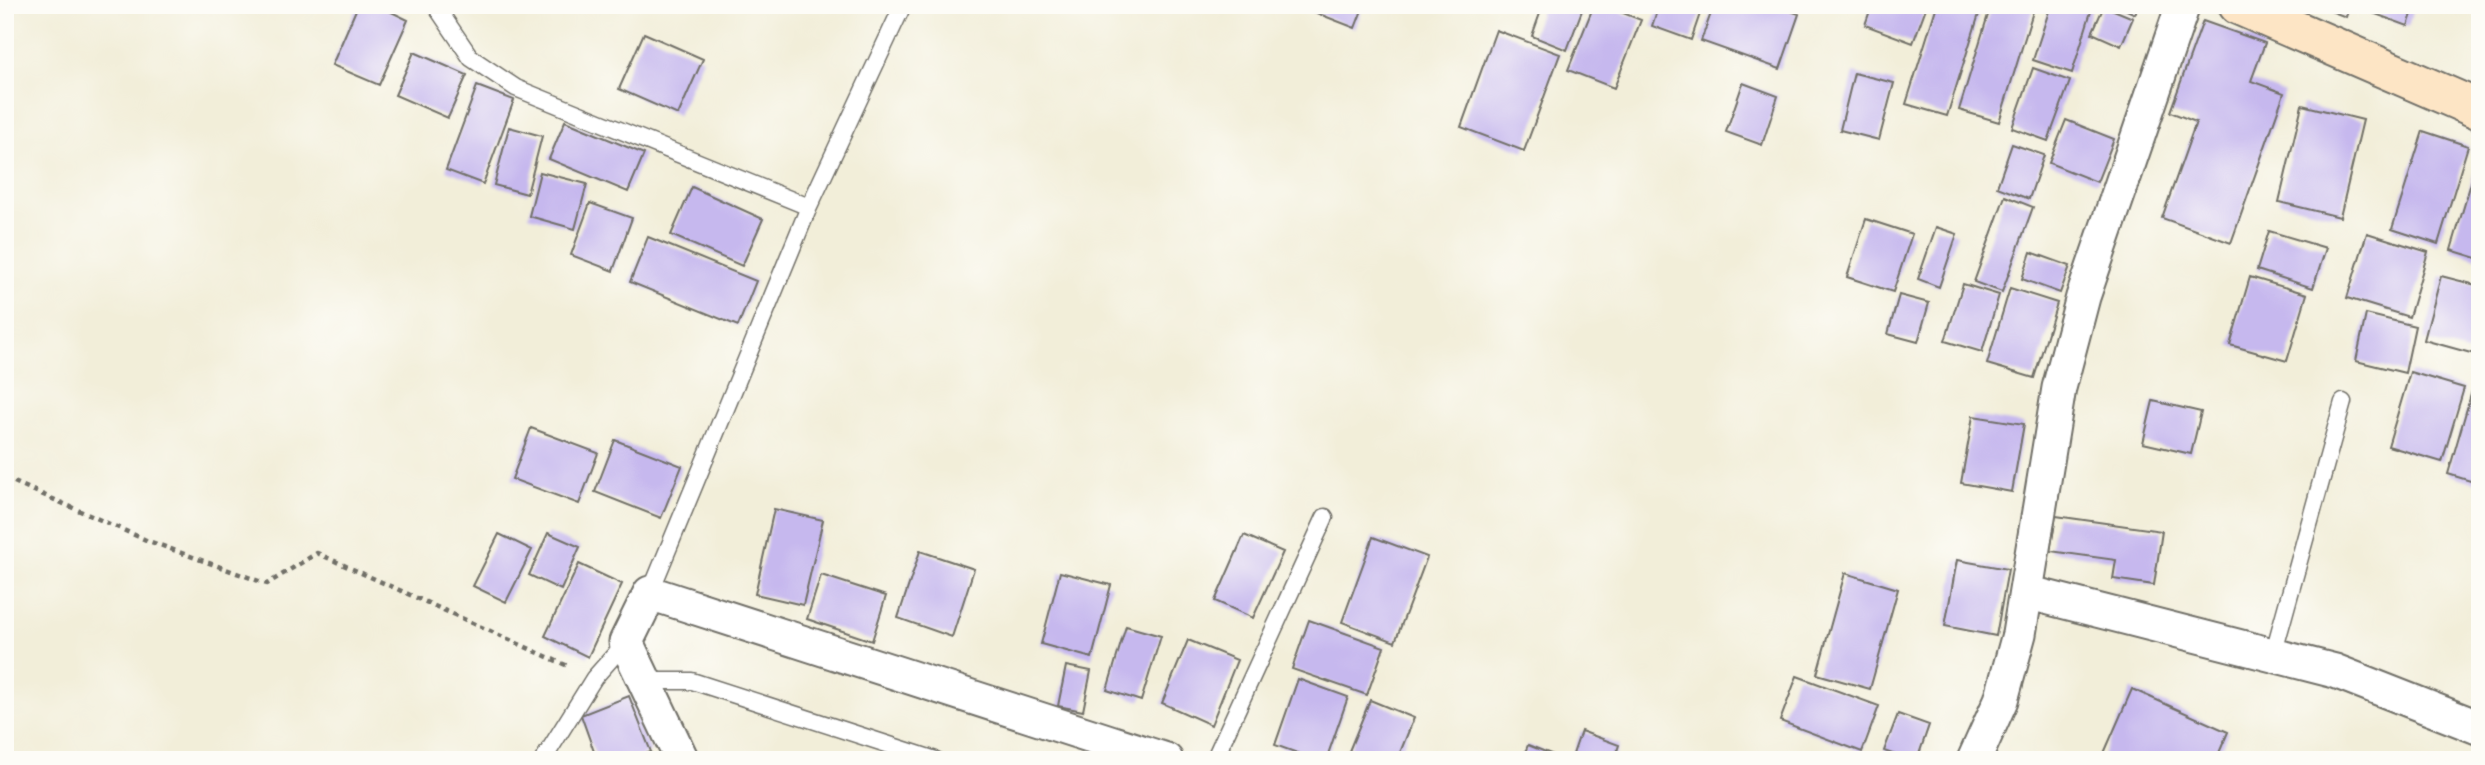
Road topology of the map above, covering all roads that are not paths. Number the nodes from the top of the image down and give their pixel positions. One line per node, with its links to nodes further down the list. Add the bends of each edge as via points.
1 (435, 5): 6 (lane, via 471,58 516,88)
2 (903, 5): 6 (lane)
3 (2183, 5): 9 (street, via 2083,297 2059,388)
4 (2238, 5): 5 (street)
5 (2480, 110)
6 (809, 207): 10 (lane)
7 (2343, 402): 12 (lane)
8 (1325, 517): 19 (lane)
9 (2026, 592): 12 (street); 20 (street, via 2001,699)
10 (650, 593): 11 (street); 18 (street)
11 (626, 642): 13 (street); 15 (lane, via 594,678)
12 (2273, 655): 14 (street, via 2334,671)
13 (645, 681): 16 (street); 17 (lane, via 692,681)
14 (2480, 727)
15 (543, 760)
16 (682, 760)
17 (936, 760)
18 (1166, 760)
19 (1214, 760)
20 (1974, 760)

